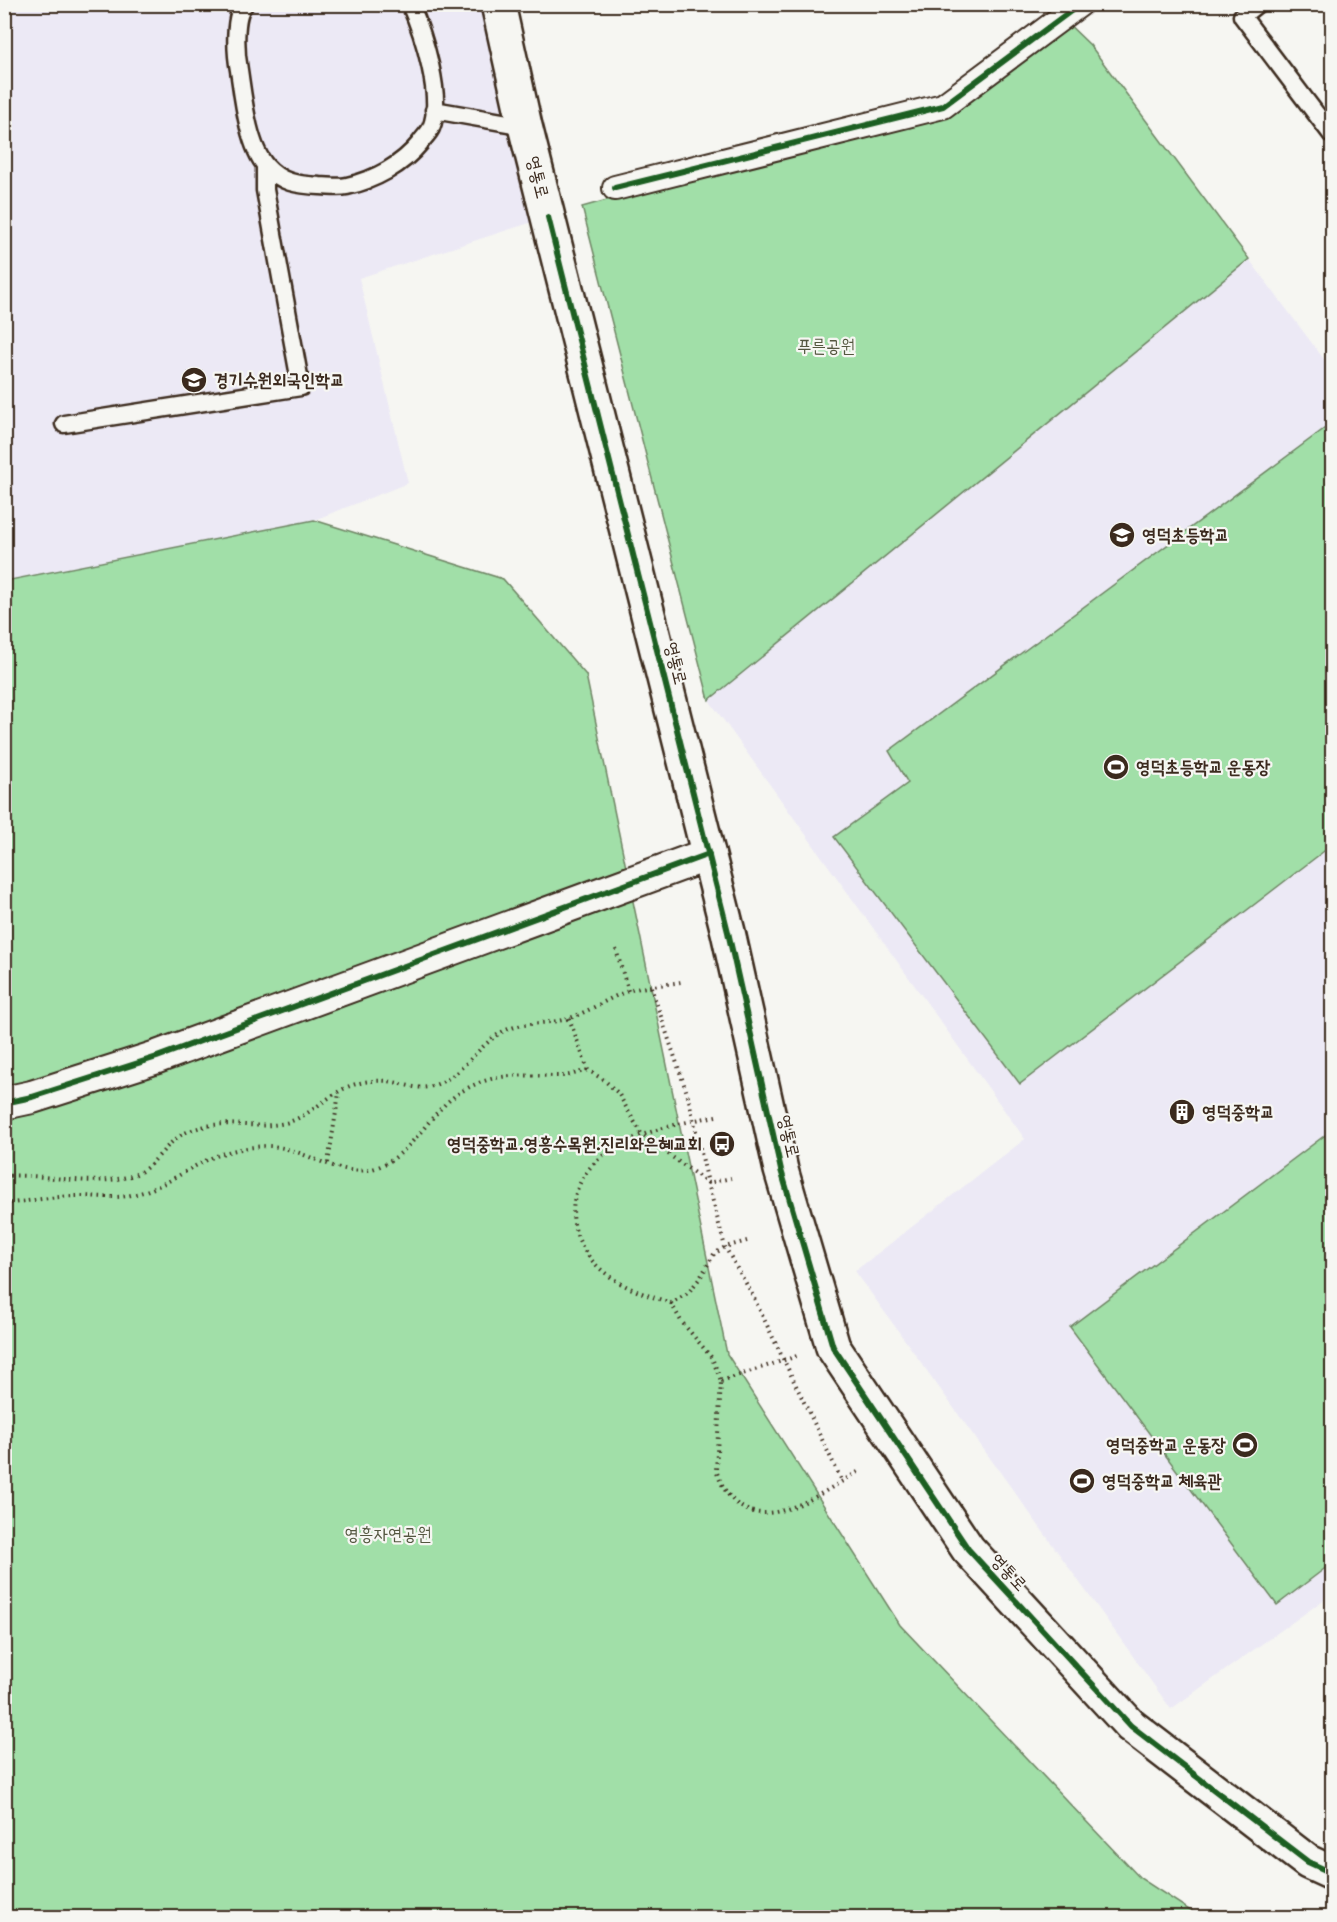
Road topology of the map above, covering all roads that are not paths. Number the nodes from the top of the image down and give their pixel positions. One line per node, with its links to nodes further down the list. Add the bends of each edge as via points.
1 (410, 4): 6 (lane, via 433,76)
2 (498, 4): 7 (street, 영통로)
3 (1080, 4): 10 (street, via 943,106)
4 (1257, 4): 8 (lane, via 1242,16)
5 (242, 6): 9 (lane, via 236,29 237,60 250,135)
6 (435, 111): 7 (lane); 9 (lane, via 431,129 409,156 368,179 345,186 306,185 284,181)
7 (525, 126): 12 (street, 영통로)
8 (1332, 135)
9 (265, 165): 11 (lane, via 265,190 301,387)
10 (615, 188)
11 (64, 424)
12 (709, 854): 13 (street, via 157,1057); 14 (street, 영통로, via 781,1170 833,1347 968,1549 1131,1726 1308,1862)
13 (4, 1103)
14 (1332, 1873)

